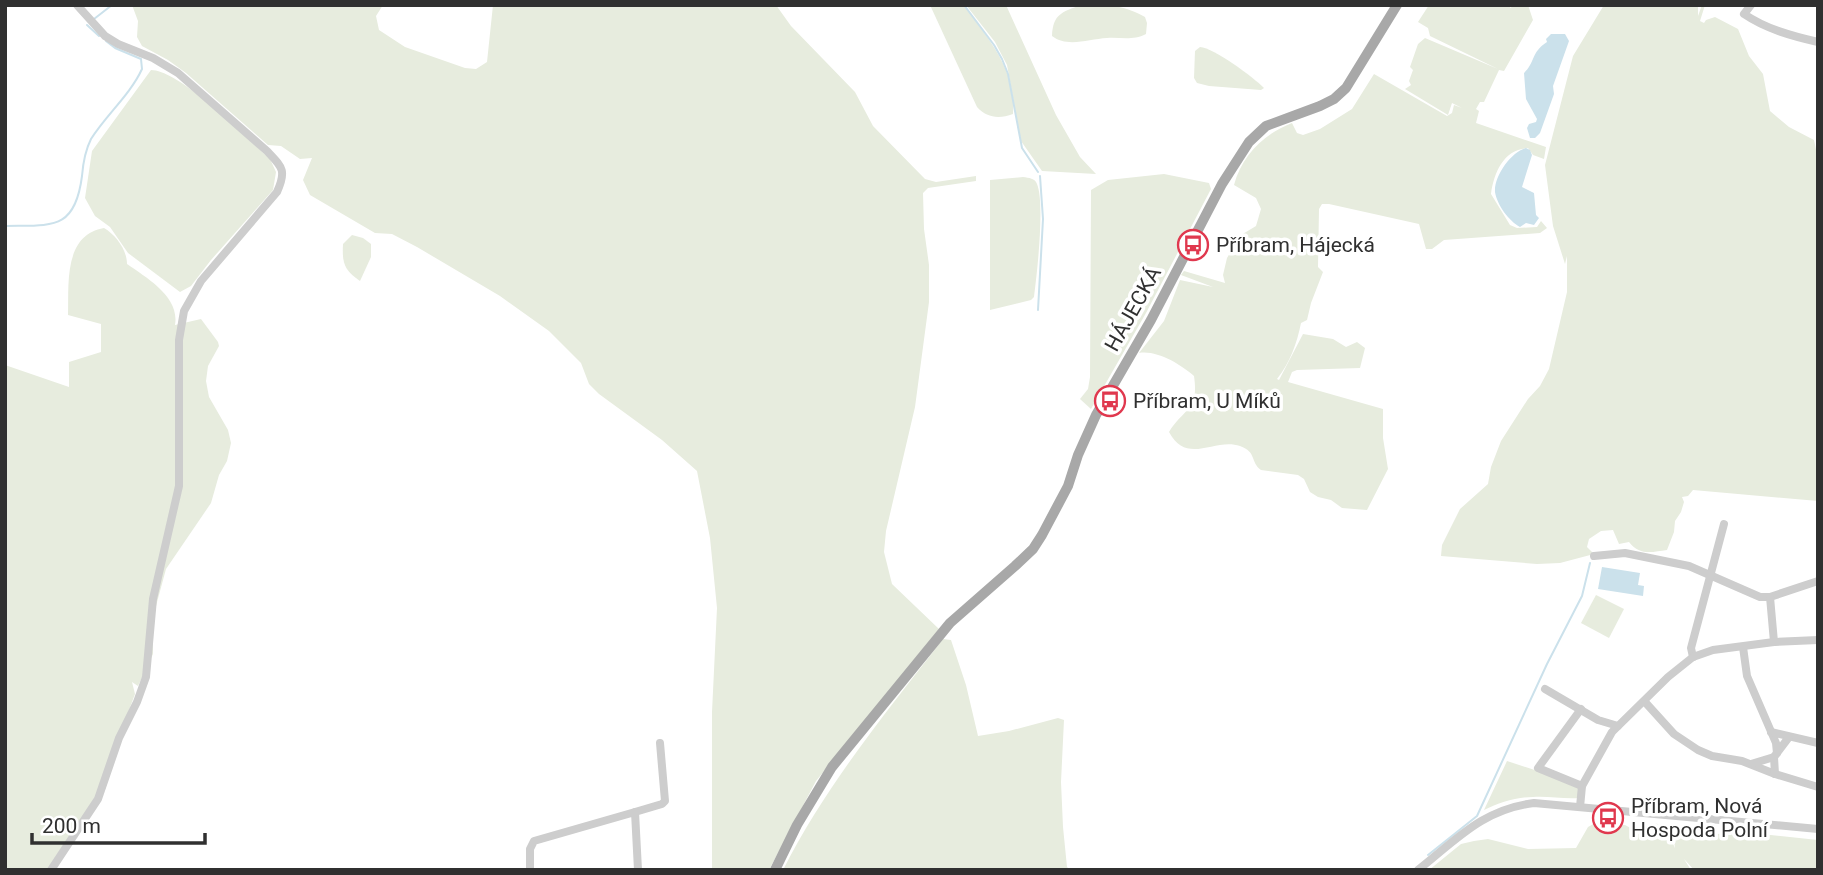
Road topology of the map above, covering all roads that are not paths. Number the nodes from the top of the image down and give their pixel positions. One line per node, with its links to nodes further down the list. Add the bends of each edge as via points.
1 (77, 5): 30 (street, via 105,36 178,73 281,165 283,179 201,281 184,312 179,340 179,486 153,599 146,677 98,799)
2 (1396, 5): 33 (main road, HÁJECKÁ, via 1346,88 1320,106 1266,126 1245,148 1096,415 1068,486 1033,549 950,623 832,767)
3 (1751, 5): 4 (street, via 1744,14 1754,21)
4 (1818, 42)
5 (1724, 524): 7 (street)
6 (1594, 556): 7 (street, via 1640,555)
7 (1710, 575): 9 (street, via 1749,594); 13 (street, via 1691,648)
8 (1818, 581): 9 (street)
9 (1770, 597): 11 (street)
10 (1818, 640): 11 (street)
11 (1774, 642): 12 (street)
12 (1743, 647): 13 (street); 18 (street, via 1747,676)
13 (1693, 657): 15 (street)
14 (1545, 689): 16 (street)
15 (1645, 702): 17 (street); 23 (street, via 1680,740 1712,756)
16 (1581, 709): 17 (street); 25 (street, via 1538,768)
17 (1618, 726): 25 (street)
18 (1771, 732): 19 (street); 22 (street)
19 (1789, 737): 21 (street); 22 (street)
20 (660, 743): 28 (street, via 665,801)
21 (1818, 743)
22 (1775, 755): 23 (street); 24 (street)
23 (1751, 764): 24 (street)
24 (1774, 774): 26 (street)
25 (1582, 786): 27 (street)
26 (1818, 787)
27 (1580, 807): 29 (street); 34 (street, via 1513,806 1492,813)
28 (635, 812): 31 (street, via 534,841); 32 (street)
29 (1818, 829)
30 (51, 870)
31 (530, 870)
32 (638, 870)
33 (775, 870)
34 (1418, 870)

